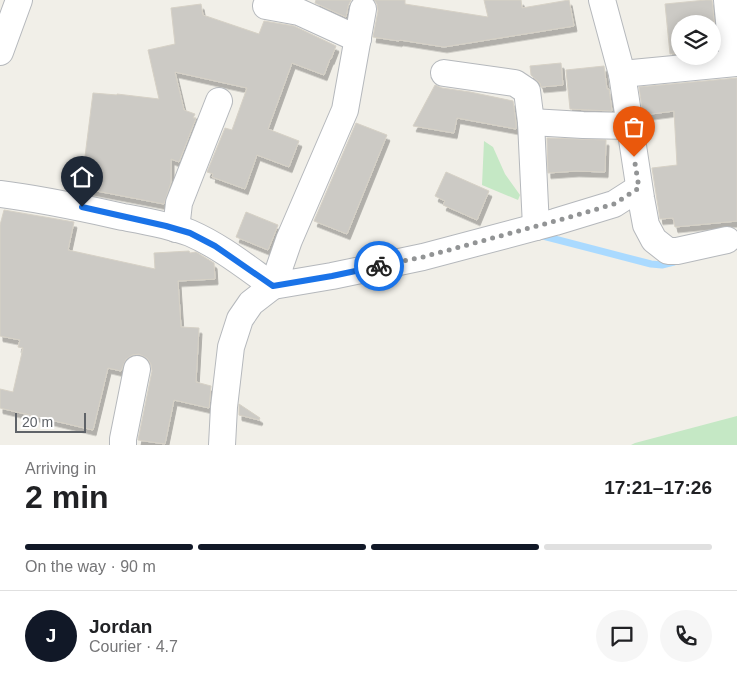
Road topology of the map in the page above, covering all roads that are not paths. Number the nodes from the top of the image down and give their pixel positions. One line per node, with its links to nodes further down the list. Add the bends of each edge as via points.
1 (19, 0): 8 (street)
2 (602, 0): 11 (street)
3 (727, 0): 9 (street)
4 (266, 6): 5 (street)
5 (300, 6): 7 (street)
6 (363, 9): 7 (street)
7 (358, 39): 20 (street, via 345,110 289,240)
8 (0, 52)
9 (735, 63): 11 (street)
10 (444, 73): 13 (street, via 515,84 527,90)
11 (622, 74): 14 (street)
12 (219, 101): 18 (street, via 179,204)
13 (531, 122): 14 (street); 17 (street)
14 (630, 126): 15 (street)
15 (639, 188): 17 (street, via 614,204); 19 (street, via 646,225 654,240 668,251)
16 (0, 194): 18 (street, via 45,200)
17 (536, 227): 20 (street, via 423,257)
18 (176, 229): 20 (street, via 215,246)
19 (727, 240)
20 (273, 286): 23 (street, via 251,303 240,319 232,348)
21 (137, 369): 22 (street)
22 (123, 445)
23 (222, 445)

